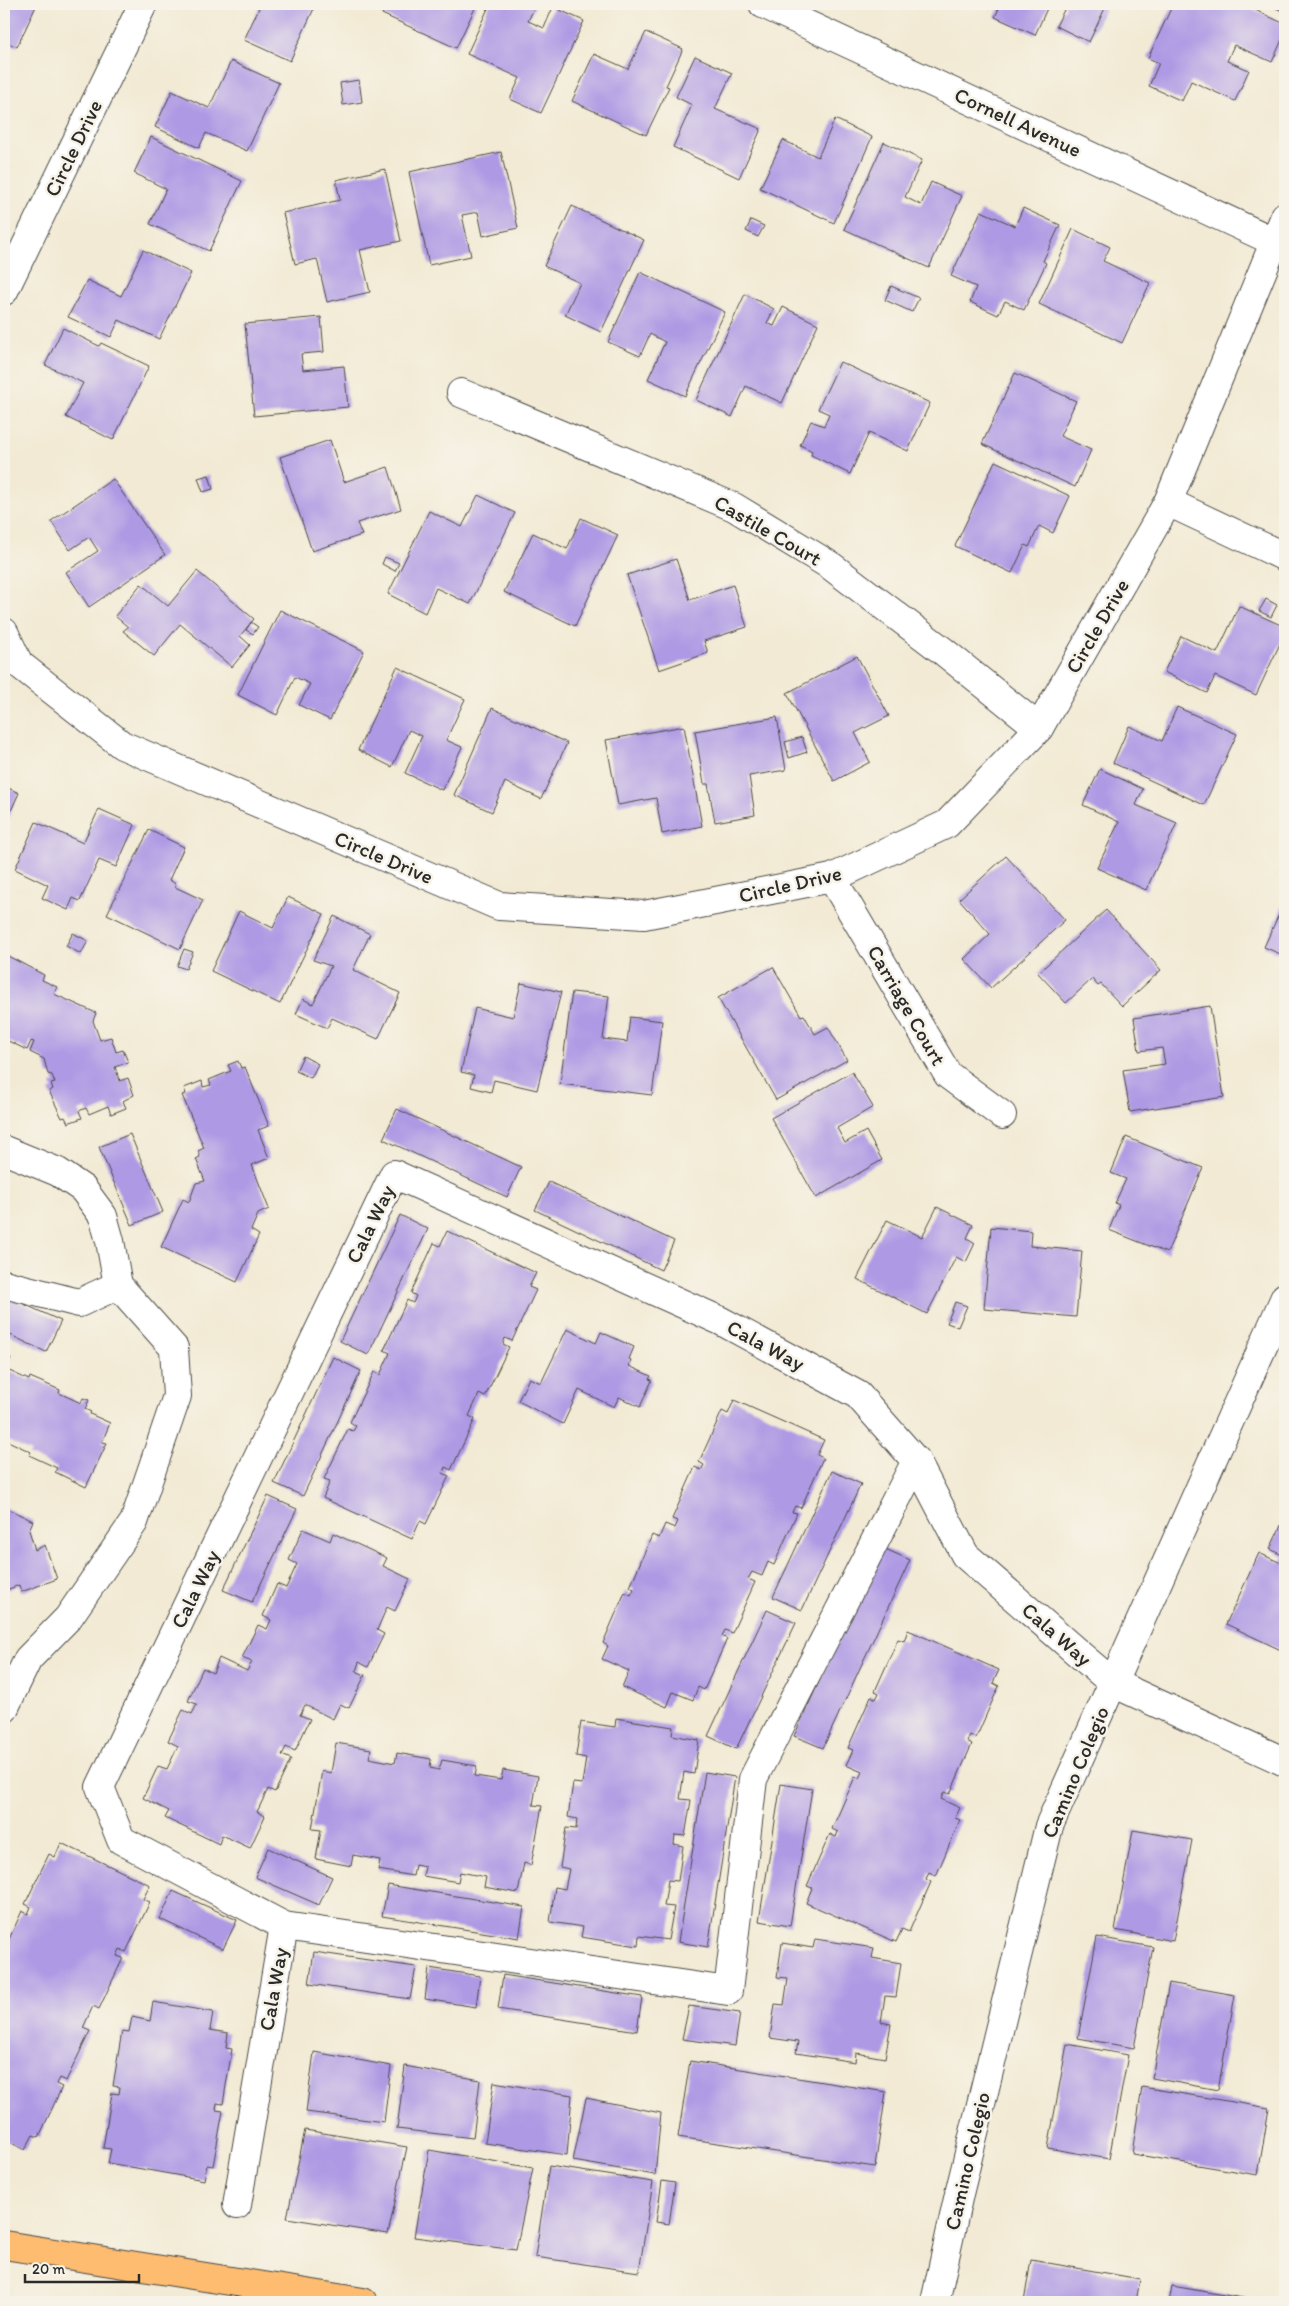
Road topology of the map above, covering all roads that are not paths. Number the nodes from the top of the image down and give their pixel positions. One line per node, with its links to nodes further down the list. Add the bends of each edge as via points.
1 (143, 4): 5 (street, Circle Drive)
2 (763, 4): 4 (street, Cornell Avenue)
3 (1285, 216): 4 (street, Circle Drive)
4 (1273, 241): 7 (street, Circle Drive)
5 (4, 291)
6 (461, 393): 10 (street, Castile Court, via 734,507 831,566)
7 (1168, 502): 8 (street); 10 (street, Circle Drive)
8 (1285, 557)
9 (4, 632): 11 (street, Circle Drive, via 19,664 122,745 499,906 644,916)
10 (1039, 728): 11 (street, Circle Drive, via 947,824)
11 (832, 878): 12 (street, Carriage Court, via 948,1075)
12 (1002, 1114)
13 (4, 1150): 15 (street, via 58,1172 83,1189 103,1216)
14 (4, 1284): 15 (street, via 79,1303)
15 (118, 1285): 18 (street, via 174,1348 177,1396 134,1522 68,1618)
16 (1285, 1297): 19 (street, Camino Colegio)
17 (916, 1461): 19 (street, Cala Way, via 965,1555); 22 (street, via 753,1779 728,1991); 22 (street, Cala Way, via 858,1395 721,1322 394,1174 100,1787 121,1840)
18 (10, 1682): 20 (street)
19 (1113, 1683): 21 (street, Cala Way); 26 (street, Camino Colegio, via 1049,1826)
20 (4, 1709)
21 (1285, 1762)
22 (284, 1926): 23 (street, Cala Way)
23 (237, 2205)
24 (4, 2245): 25 (main road)
25 (363, 2302)
26 (935, 2302)

